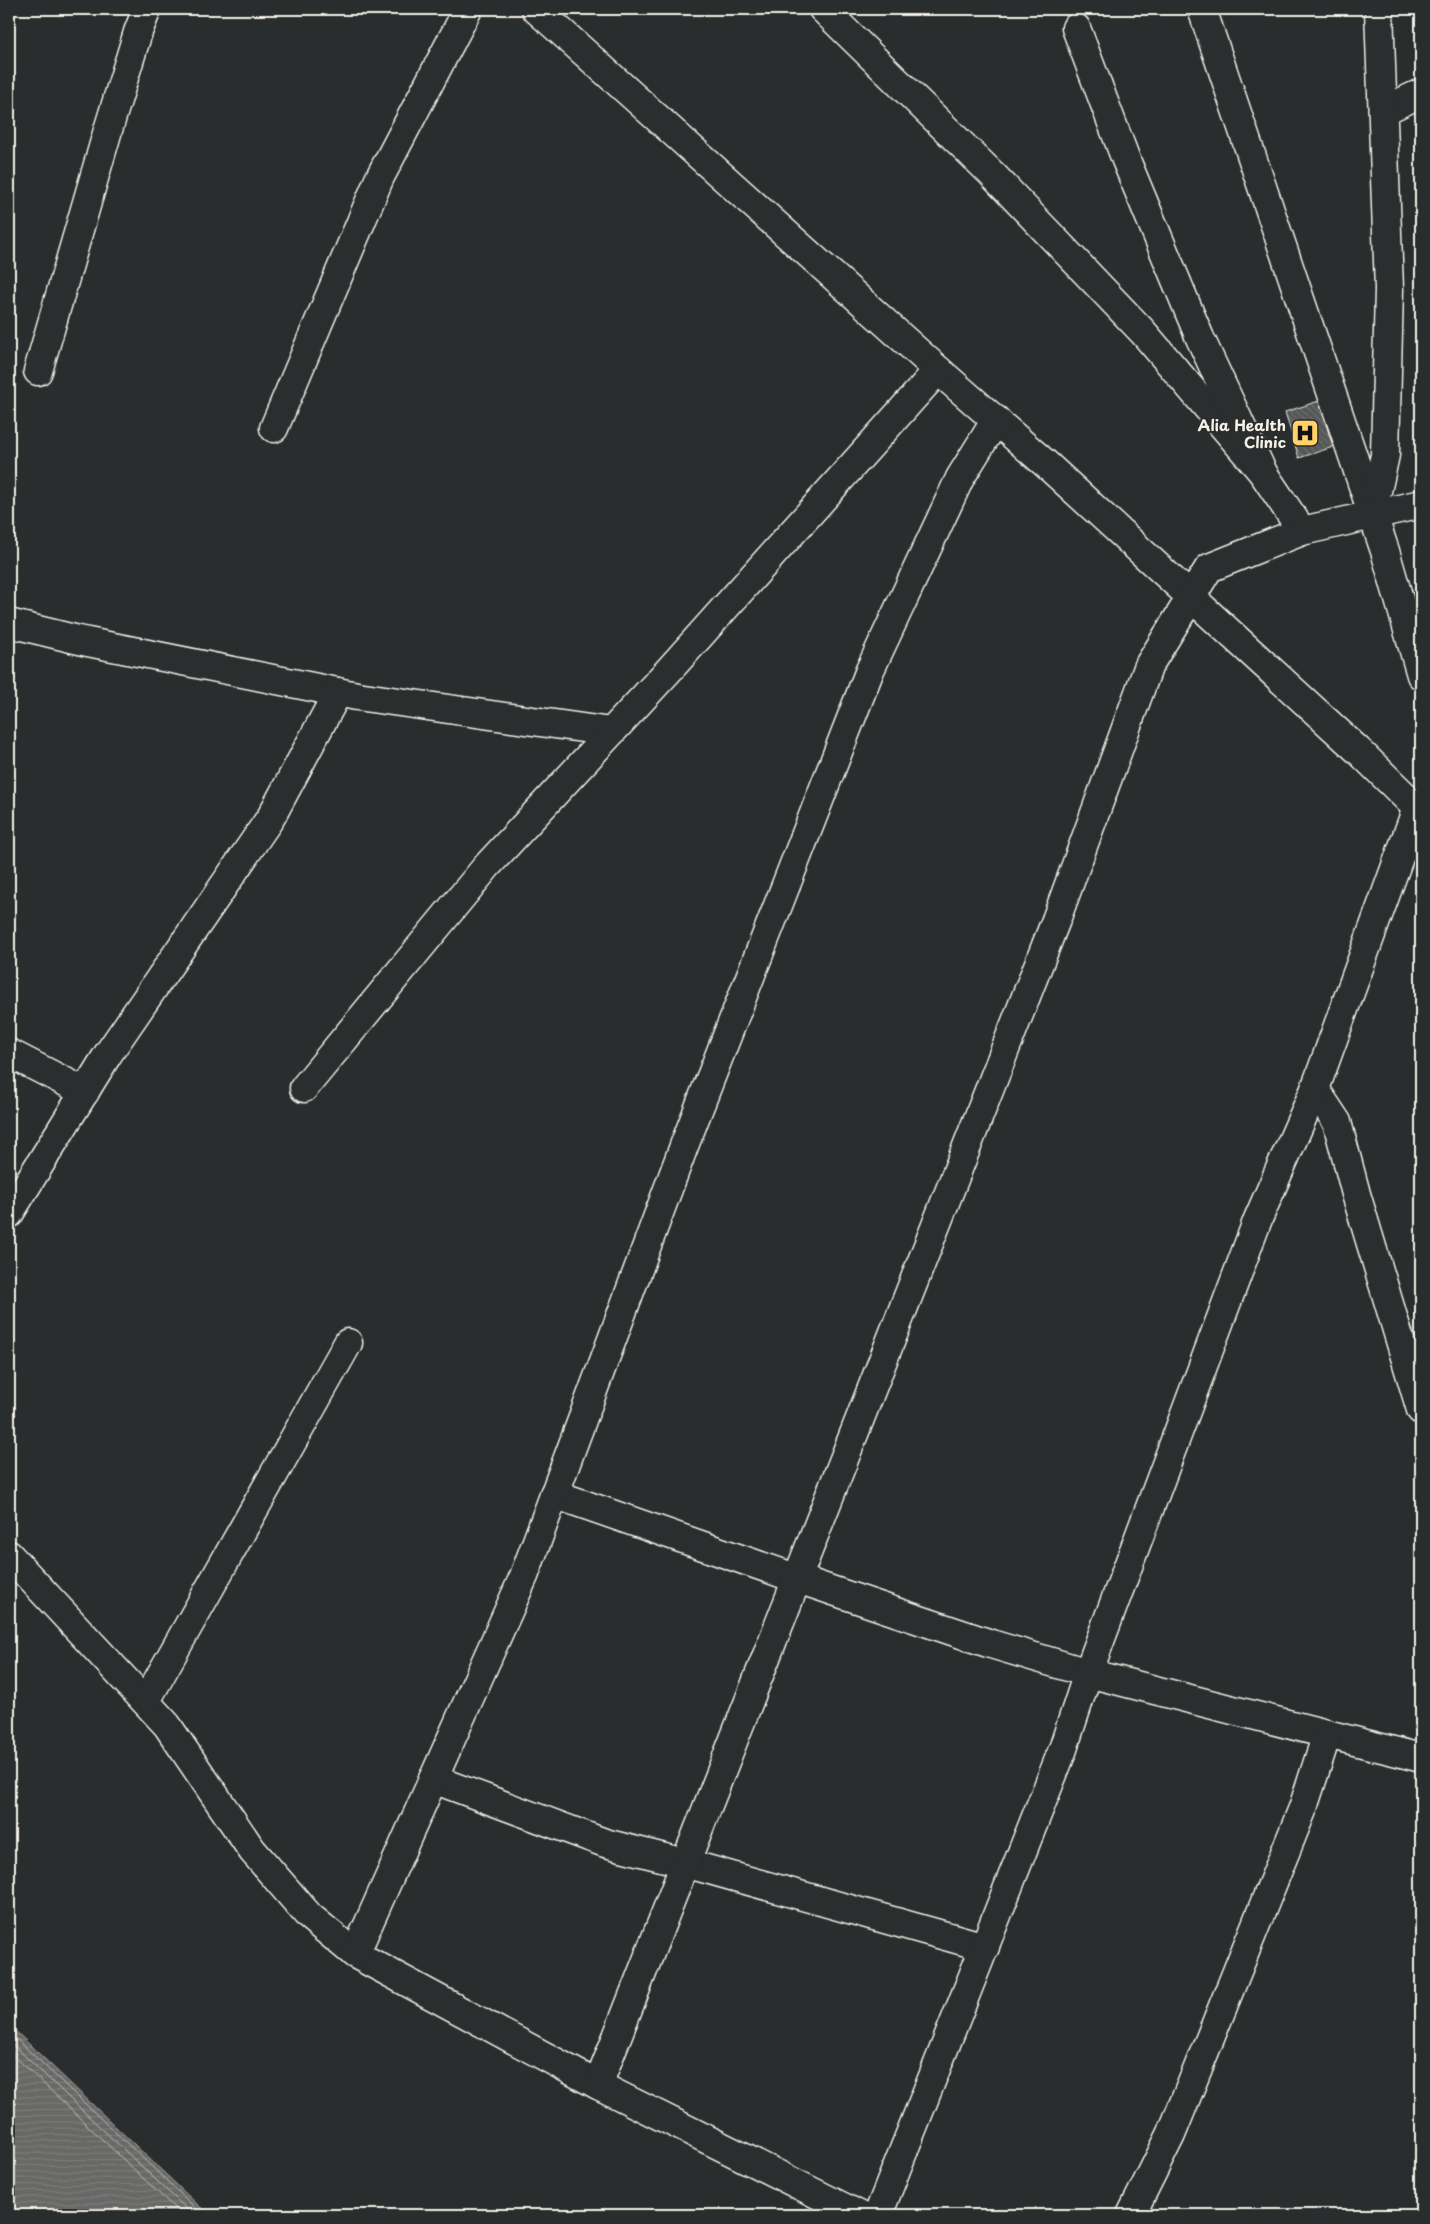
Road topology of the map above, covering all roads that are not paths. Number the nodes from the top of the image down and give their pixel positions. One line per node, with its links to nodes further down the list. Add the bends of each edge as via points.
1 (147, 9): 11 (street, via 108,130)
2 (468, 9): 13 (street, via 380,177)
3 (536, 9): 10 (street)
4 (823, 9): 14 (street, via 992,174 1136,325)
5 (1202, 9): 16 (street)
6 (1379, 9): 9 (street)
7 (1076, 28): 14 (street, via 1192,320)
8 (1421, 93): 9 (street)
9 (1383, 112): 16 (street, via 1389,299 1385,455)
10 (938, 370): 12 (street); 22 (street)
11 (38, 372)
12 (996, 420): 18 (street); 31 (street, via 960,478 870,670 688,1137)
13 (274, 428)
14 (1263, 473): 17 (street)
15 (1421, 504): 16 (street)
16 (1372, 514): 17 (street); 20 (street)
17 (1302, 531): 18 (street, via 1209,568)
18 (1190, 596): 23 (street, via 1362,753); 33 (street, via 1149,665 1056,920)
19 (9, 623): 21 (street)
20 (1421, 676)
21 (338, 692): 22 (street); 27 (street, via 271,817)
22 (611, 732): 25 (street, via 487,866)
23 (1419, 810): 26 (street)
24 (9, 1053): 27 (street)
25 (304, 1088)
26 (1315, 1089): 30 (street, via 1337,1122); 34 (street, via 1258,1219)
27 (85, 1092): 28 (street)
28 (9, 1214)
29 (348, 1343): 35 (street)
30 (1421, 1410)
31 (554, 1494): 33 (street); 38 (street, via 524,1576)
32 (9, 1555): 35 (street)
33 (798, 1579): 34 (street); 39 (street)
34 (1088, 1673): 36 (street); 40 (street, via 1063,1749)
35 (146, 1701): 41 (street, via 167,1725 252,1850 309,1916)
36 (1327, 1734): 37 (street); 45 (street, via 1303,1808 1171,2135)
37 (1421, 1758)
38 (433, 1780): 39 (street, via 605,1844); 41 (street)
39 (685, 1863): 40 (street); 42 (street)
40 (985, 1947): 44 (street)
41 (356, 1954): 42 (street)
42 (598, 2085): 43 (street)
43 (859, 2215)
44 (878, 2215)
45 (1131, 2215)

